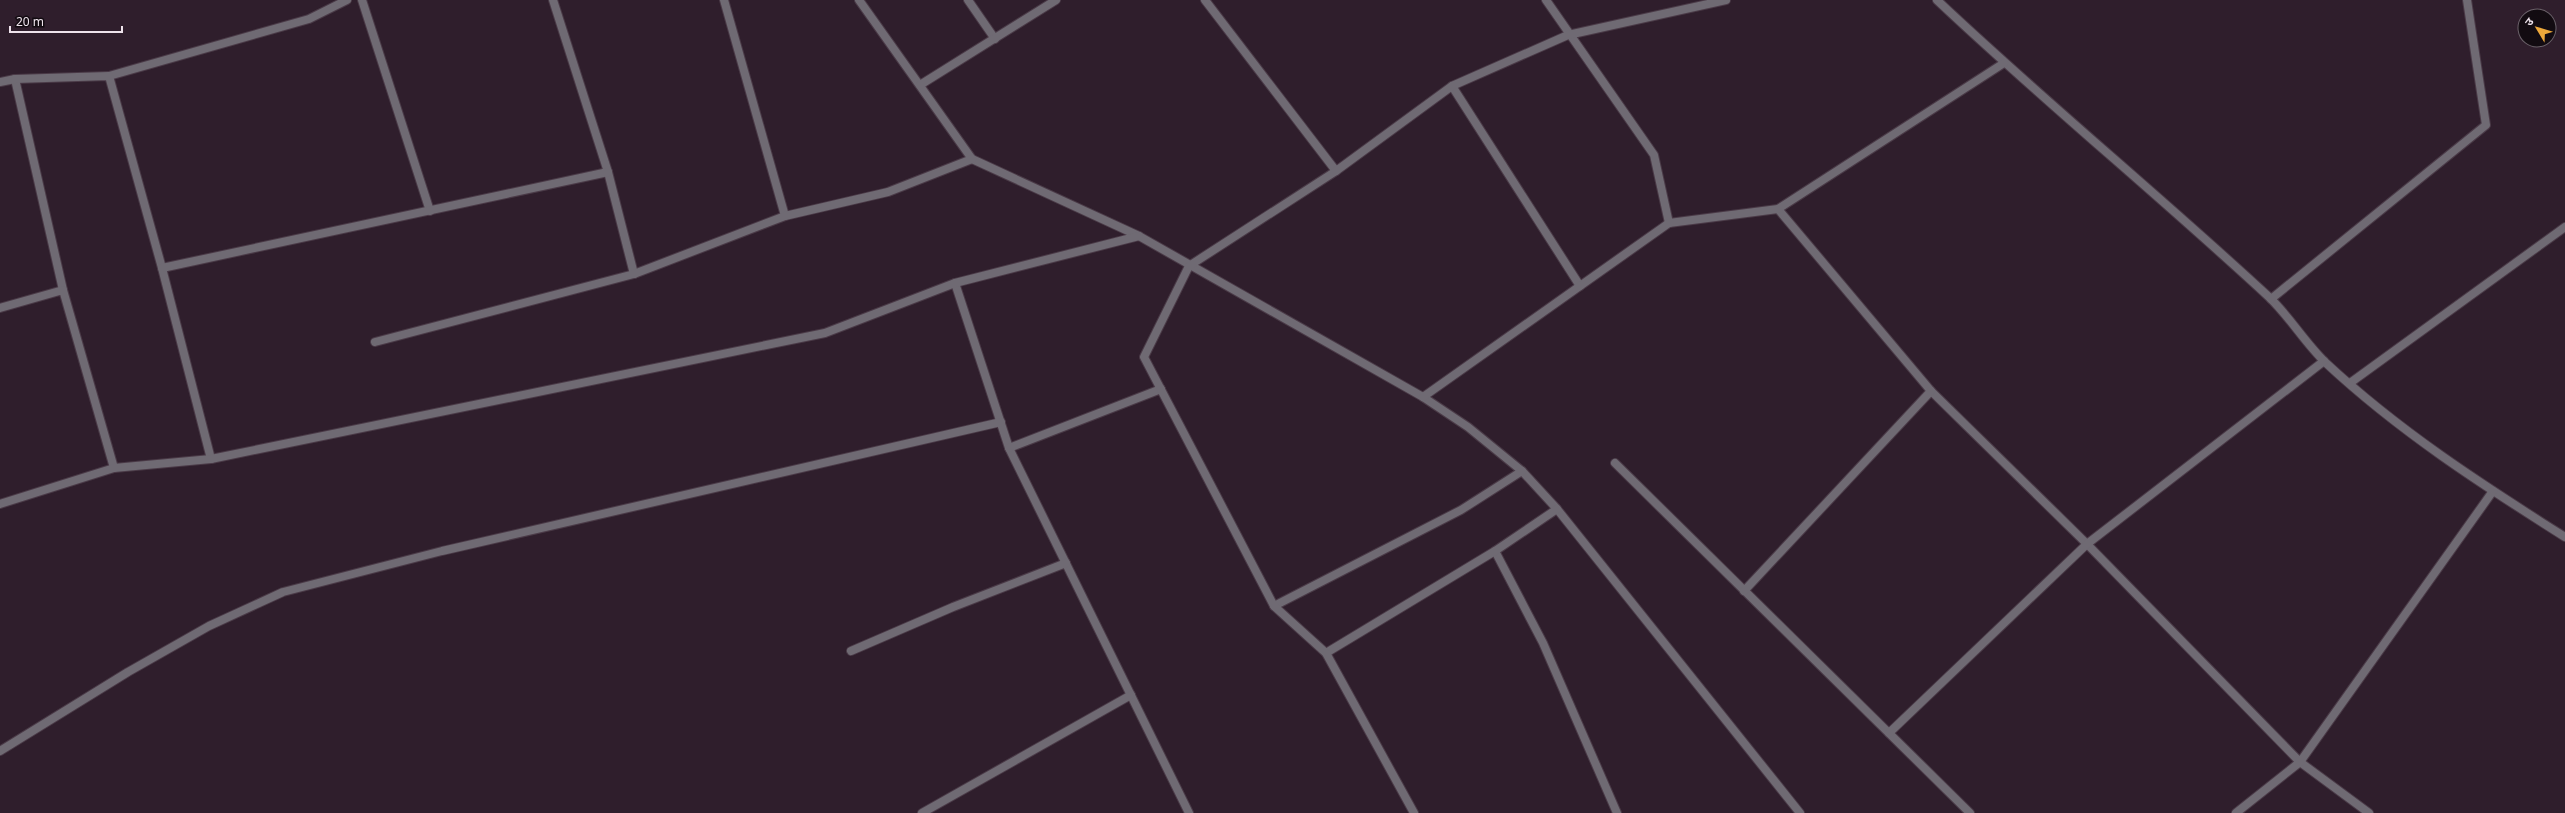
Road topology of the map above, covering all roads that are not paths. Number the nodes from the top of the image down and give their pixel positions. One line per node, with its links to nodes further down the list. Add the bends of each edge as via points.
1 (348, 0): 16 (street, via 309,19)
2 (362, 0): 25 (street)
3 (553, 0): 23 (street)
4 (724, 0): 26 (street)
5 (859, 0): 19 (street)
6 (968, 0): 14 (street)
7 (1056, 0): 14 (street)
8 (1205, 0): 22 (street)
9 (1546, 0): 13 (street)
10 (1726, 0): 13 (street)
11 (1937, 0): 15 (street)
12 (2467, 0): 36 (street, via 2486,126)
13 (1568, 34): 20 (street); 27 (street, via 1654,155)
14 (995, 39): 19 (street)
15 (2004, 64): 24 (street); 36 (street)
16 (109, 76): 17 (street); 31 (street)
17 (15, 79): 18 (street); 35 (street)
18 (0, 82)
19 (920, 86): 21 (street)
20 (1452, 86): 22 (street); 34 (street)
21 (972, 159): 26 (street, via 888,192); 29 (street)
22 (1336, 171): 30 (street)
23 (608, 172): 25 (street); 32 (street)
24 (1778, 209): 27 (street); 42 (street)
25 (430, 211): 31 (street)
26 (785, 216): 32 (street)
27 (1669, 223): 34 (street)
28 (2565, 227): 40 (street)
29 (1139, 236): 30 (street); 33 (street)
30 (1189, 266): 41 (street, via 1144,357); 43 (street)
31 (162, 268): 46 (street)
32 (634, 274): 38 (street)
33 (955, 283): 44 (street); 46 (street, via 825,333)
34 (1580, 286): 43 (street)
35 (63, 290): 37 (street); 48 (street)
36 (2271, 299): 39 (street)
37 (0, 308)
38 (375, 342)
39 (2324, 361): 40 (street); 54 (street)
40 (2350, 384): 50 (street, via 2392,421)
41 (1160, 389): 45 (street); 58 (street)
42 (1931, 391): 54 (street); 57 (street)
43 (1423, 397): 49 (street, via 1468,427)
44 (1001, 422): 45 (street); 63 (street, via 442,551 283,592 202,630)
45 (1009, 448): 56 (street)
46 (211, 459): 48 (street)
47 (1615, 463): 57 (street)
48 (114, 468): 51 (street)
49 (1522, 471): 52 (street); 58 (street, via 1461,510)
50 (2493, 491): 53 (street); 64 (street)
51 (0, 504)
52 (1557, 509): 55 (street); 69 (street)
53 (2565, 537)
54 (2087, 544): 62 (street); 64 (street)
55 (1496, 551): 60 (street); 68 (street, via 1543,643)
56 (1066, 563): 59 (street, via 953,607); 61 (street)
57 (1744, 591): 62 (street)
58 (1274, 606): 60 (street)
59 (851, 651)
60 (1326, 653): 67 (street)
61 (1131, 696): 65 (street); 66 (street)
62 (1889, 733): 70 (street)
63 (0, 751)
64 (2300, 762): 71 (street); 72 (street)
65 (922, 813)
66 (1189, 813)
67 (1414, 813)
68 (1617, 813)
69 (1800, 813)
70 (1970, 813)
71 (2236, 813)
72 (2369, 813)

